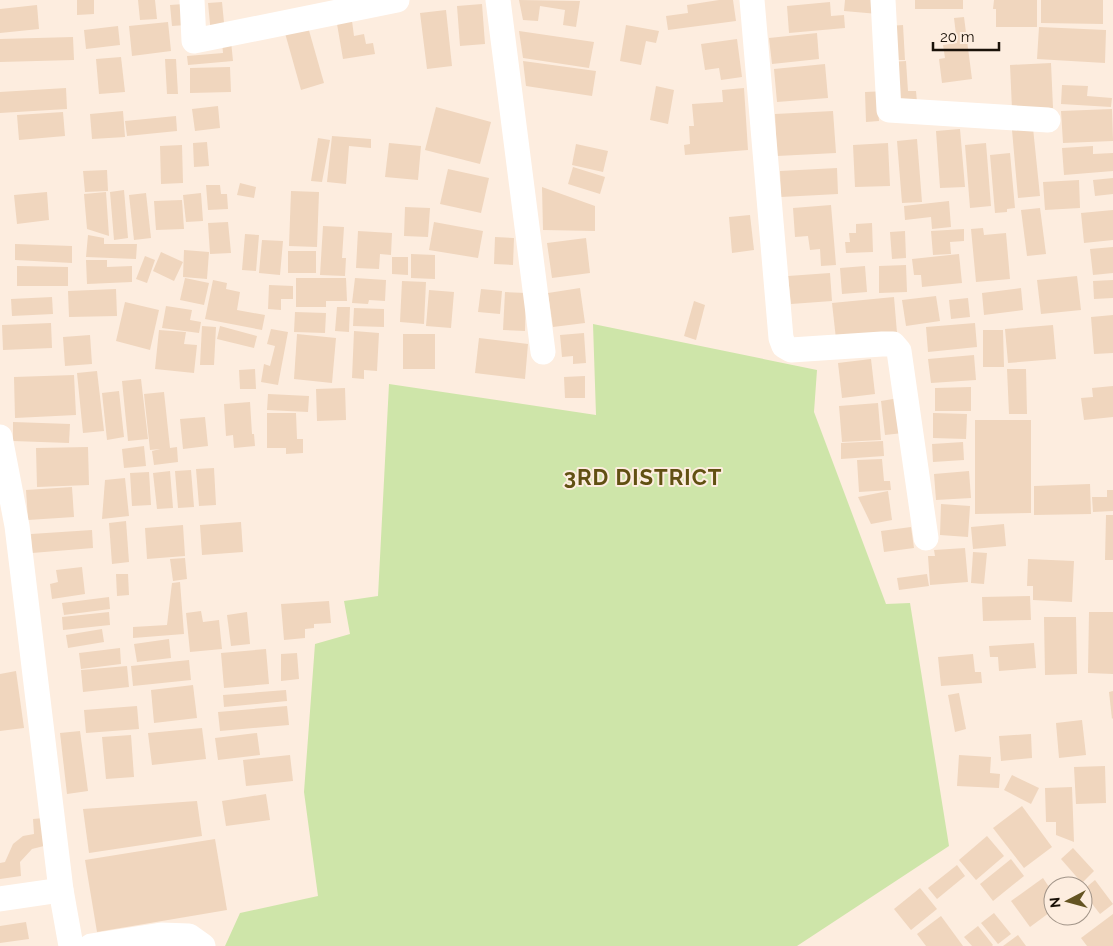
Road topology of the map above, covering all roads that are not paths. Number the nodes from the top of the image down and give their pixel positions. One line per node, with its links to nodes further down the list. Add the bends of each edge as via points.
1 (192, 0): 2 (street, via 194,41)
2 (397, 0)
3 (498, 0): 7 (street)
4 (752, 0): 9 (street, via 781,338 784,346 791,350 893,344 899,351)
5 (883, 0): 6 (street, via 889,110)
6 (1048, 120)
7 (543, 352)
8 (0, 437): 10 (street, via 17,526)
9 (926, 538)
10 (61, 890): 11 (street); 12 (street)
11 (0, 900)
12 (71, 946)
13 (91, 946): 14 (street, via 161,935 188,936)
14 (203, 946)

